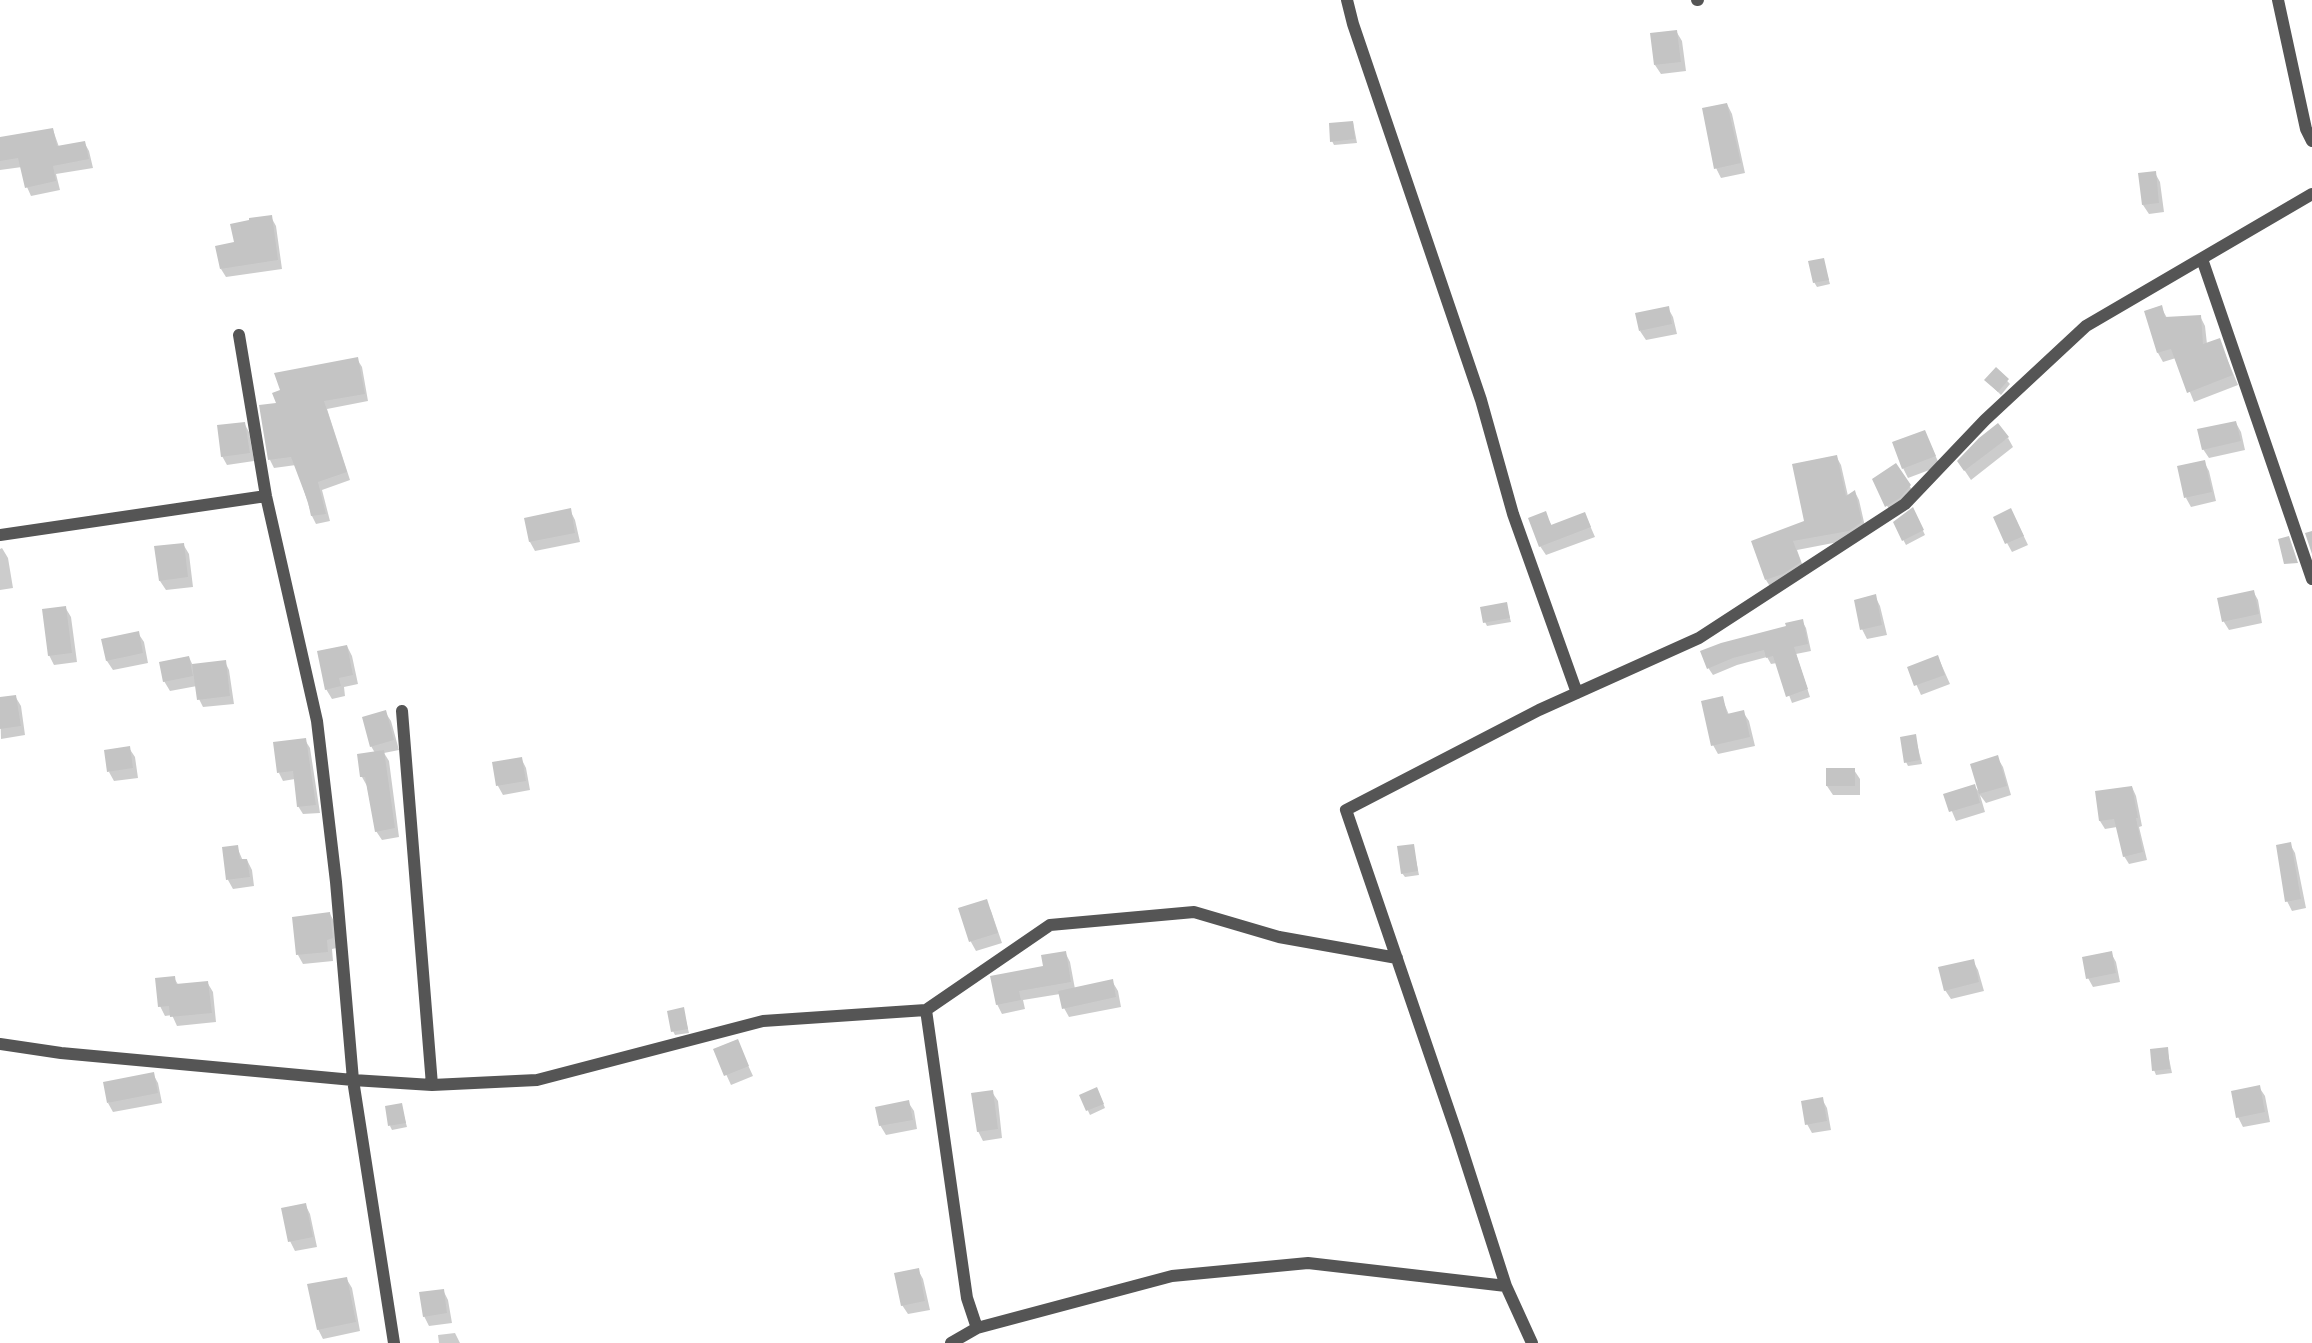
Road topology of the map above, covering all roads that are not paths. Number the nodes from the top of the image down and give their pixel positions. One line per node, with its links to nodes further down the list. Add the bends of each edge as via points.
1 (1347, 0): 10 (street, via 1481,400 1513,514)
2 (2278, 0): 3 (street)
3 (2312, 141)
4 (2312, 194): 5 (street)
5 (2202, 259): 9 (street); 10 (street, via 2086,326 1985,420 1905,504 1699,638)
6 (239, 334): 7 (street)
7 (266, 496): 8 (street); 15 (street, via 317,721)
8 (0, 535)
9 (2312, 579)
10 (1577, 693): 12 (street, via 1346,810)
11 (402, 711): 16 (street)
12 (1397, 958): 13 (street, via 1279,937 1194,912 1050,925); 17 (street)
13 (926, 1010): 16 (street, via 763,1021 537,1080); 18 (street, via 967,1298)
14 (0, 1044): 15 (street)
15 (353, 1080): 16 (street); 19 (street)
16 (432, 1085)
17 (1506, 1286): 18 (street, via 1308,1263 1172,1276); 21 (street)
18 (977, 1328): 20 (street)
19 (394, 1343)
20 (951, 1343)
21 (1532, 1343)

